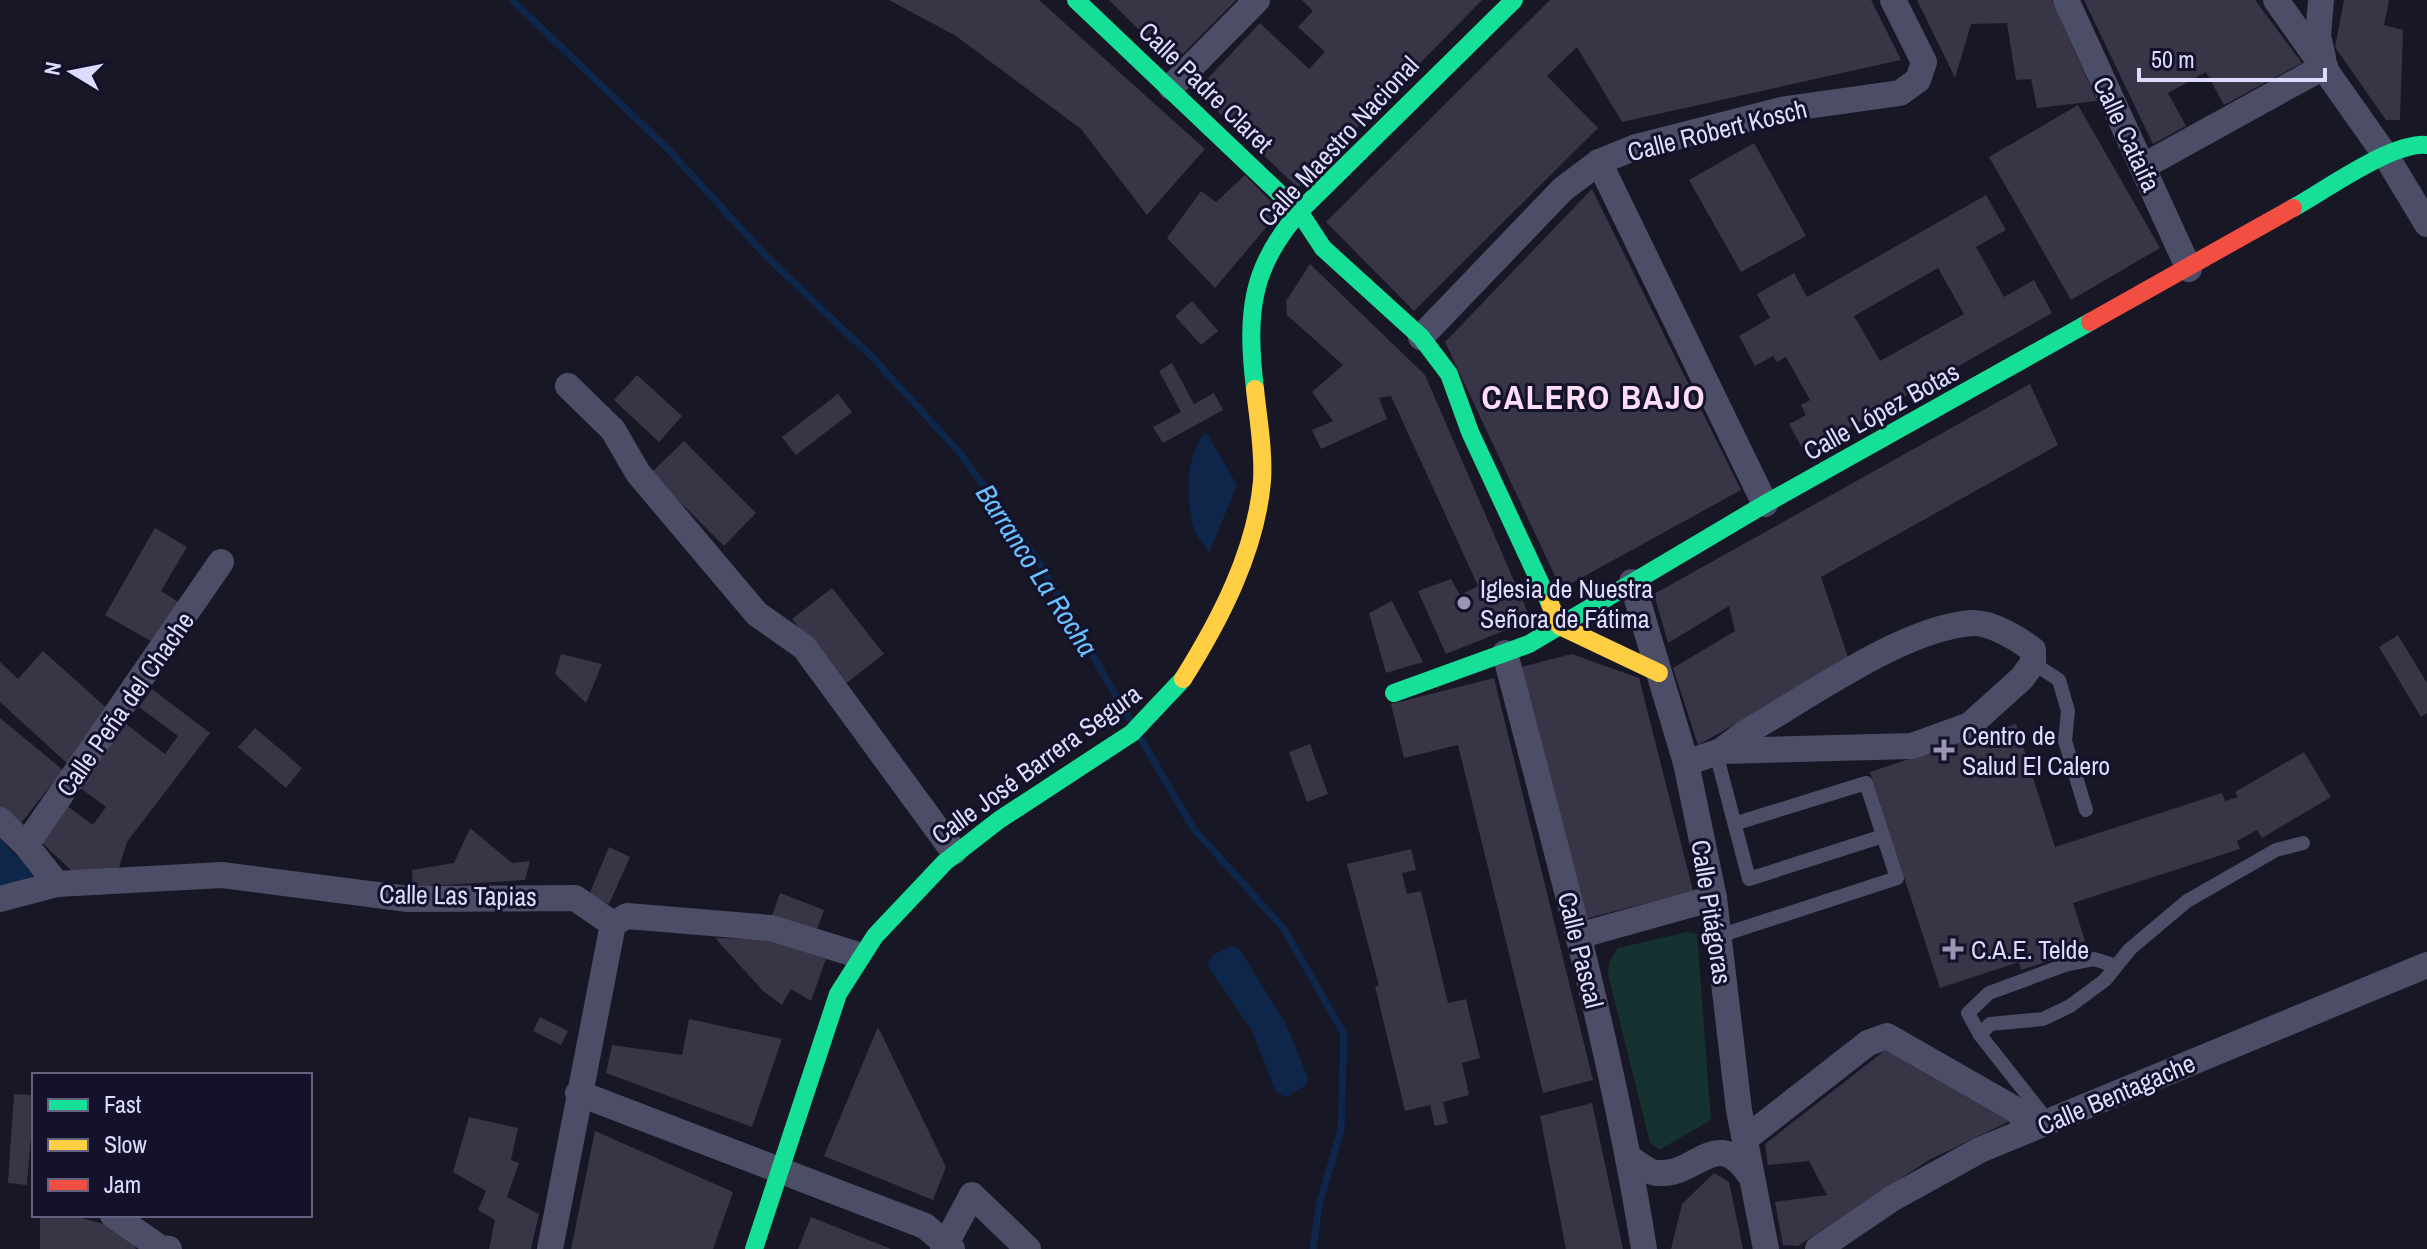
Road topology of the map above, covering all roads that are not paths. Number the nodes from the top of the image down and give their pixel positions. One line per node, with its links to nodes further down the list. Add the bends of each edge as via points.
1 (1076, 0): 9 (street, Calle Padre Claret)
2 (1257, 0): 9 (street)
3 (1514, 0): 14 (street, Calle Maestro Nacional)
4 (1893, 0): 12 (street, Calle Robert Kosch, via 1924,62 1918,80 1900,93 1786,109 1636,147)
5 (2066, 0): 13 (street, Calle Cataifa)
6 (2280, 6): 7 (street); 8 (street)
7 (2320, 6): 8 (street, via 2318,36)
8 (2325, 66): 11 (street); 13 (street)
9 (1171, 87): 14 (street, Calle Padre Claret)
10 (2427, 145): 11 (street, Calle López Botas, via 2415,144)
11 (2386, 156): 15 (street); 16 (street, Calle López Botas)
12 (1599, 162): 17 (street, Calle Robert Kosch, via 1563,189); 20 (street)
13 (2142, 167): 16 (street, Calle Cataifa)
14 (1300, 213): 17 (street, Calle Padre Claret, via 1323,248); 18 (street, Calle Maestro Nacional, via 1268,253 1253,299)
15 (2427, 224)
16 (2189, 269): 20 (street, Calle López Botas)
17 (1421, 337): 23 (street, Calle Padre Claret, via 1449,374 1470,432)
18 (1249, 343): 36 (street, Calle José Barrera Segura, via 1262,439 1262,482 1251,530 1202,650 1158,709 1111,748)
19 (568, 386): 36 (street, via 613,430 638,473 757,614 804,647)
20 (1765, 504): 22 (street, Calle López Botas)
21 (221, 562): 35 (street, Calle Peña del Chache)
22 (1632, 582): 23 (street, Calle López Botas); 26 (street, Calle Pitágoras)
23 (1560, 626): 24 (street, Calle López Botas); 26 (street)
24 (1505, 653): 27 (street, Calle López Botas); 41 (street, Calle Pascal)
25 (2033, 663): 28 (street, via 1970,725 1912,746); 28 (street, via 2033,650 2019,639 1974,623 1910,638); 30 (lane, via 2059,680 2068,711 2065,741)
26 (1659, 673): 29 (street, Calle Pitágoras)
27 (1394, 693)
28 (1718, 752): 29 (street); 32 (lane)
29 (1686, 763): 38 (street, Calle Pitágoras)
30 (2086, 810)
31 (0, 820): 35 (street)
32 (1737, 823): 33 (lane, via 1866,783); 33 (lane, via 1749,879)
33 (1883, 836): 42 (lane, via 1897,878)
34 (2303, 843): 45 (lane, via 2276,850 2187,901)
35 (26, 845): 37 (street)
36 (954, 852): 43 (street, Calle José Barrera Segura)
37 (57, 884): 39 (street, Calle Las Tapias); 40 (street, Calle Las Tapias, via 222,875 408,899 575,898)
38 (1714, 898): 41 (street); 42 (street, Calle Pitágoras)
39 (0, 899)
40 (613, 924): 43 (street, via 627,916 771,928); 47 (street)
41 (1578, 936): 52 (street, Calle Pascal)
42 (1719, 936): 48 (street, Calle Pitágoras)
43 (858, 955): 53 (street, Calle José Barrera Segura, via 838,994)
44 (2427, 965): 49 (street, Calle Bentagache)
45 (2116, 966): 46 (lane, via 2070,1006 2043,1019 1990,1024); 46 (lane, via 2094,959 2065,965 1989,993 1968,1013)
46 (1980, 1035): 49 (lane, via 2040,1111)
47 (578, 1093): 53 (street); 58 (street)
48 (1739, 1110): 50 (street, Calle Pitágoras); 51 (street, via 1727,1136)
49 (2037, 1127): 50 (street, via 1887,1036 1868,1043); 63 (street, Calle Bentagache, via 1980,1150 1893,1198)
50 (1745, 1139): 54 (street, Calle Pitágoras)
51 (1704, 1155): 52 (street, via 1656,1174); 54 (street, via 1728,1153)
52 (1630, 1158): 61 (street, Calle Pascal)
53 (780, 1167): 56 (street, via 925,1226); 59 (street, Calle José Barrera Segura)
54 (1752, 1178): 62 (street, Calle Pitágoras)
55 (116, 1217): 57 (street)
56 (947, 1247): 60 (street, via 972,1195)
57 (169, 1249)
58 (550, 1249)
59 (754, 1249)
60 (1028, 1249)
61 (1644, 1249)
62 (1766, 1249)
63 (1818, 1249)

